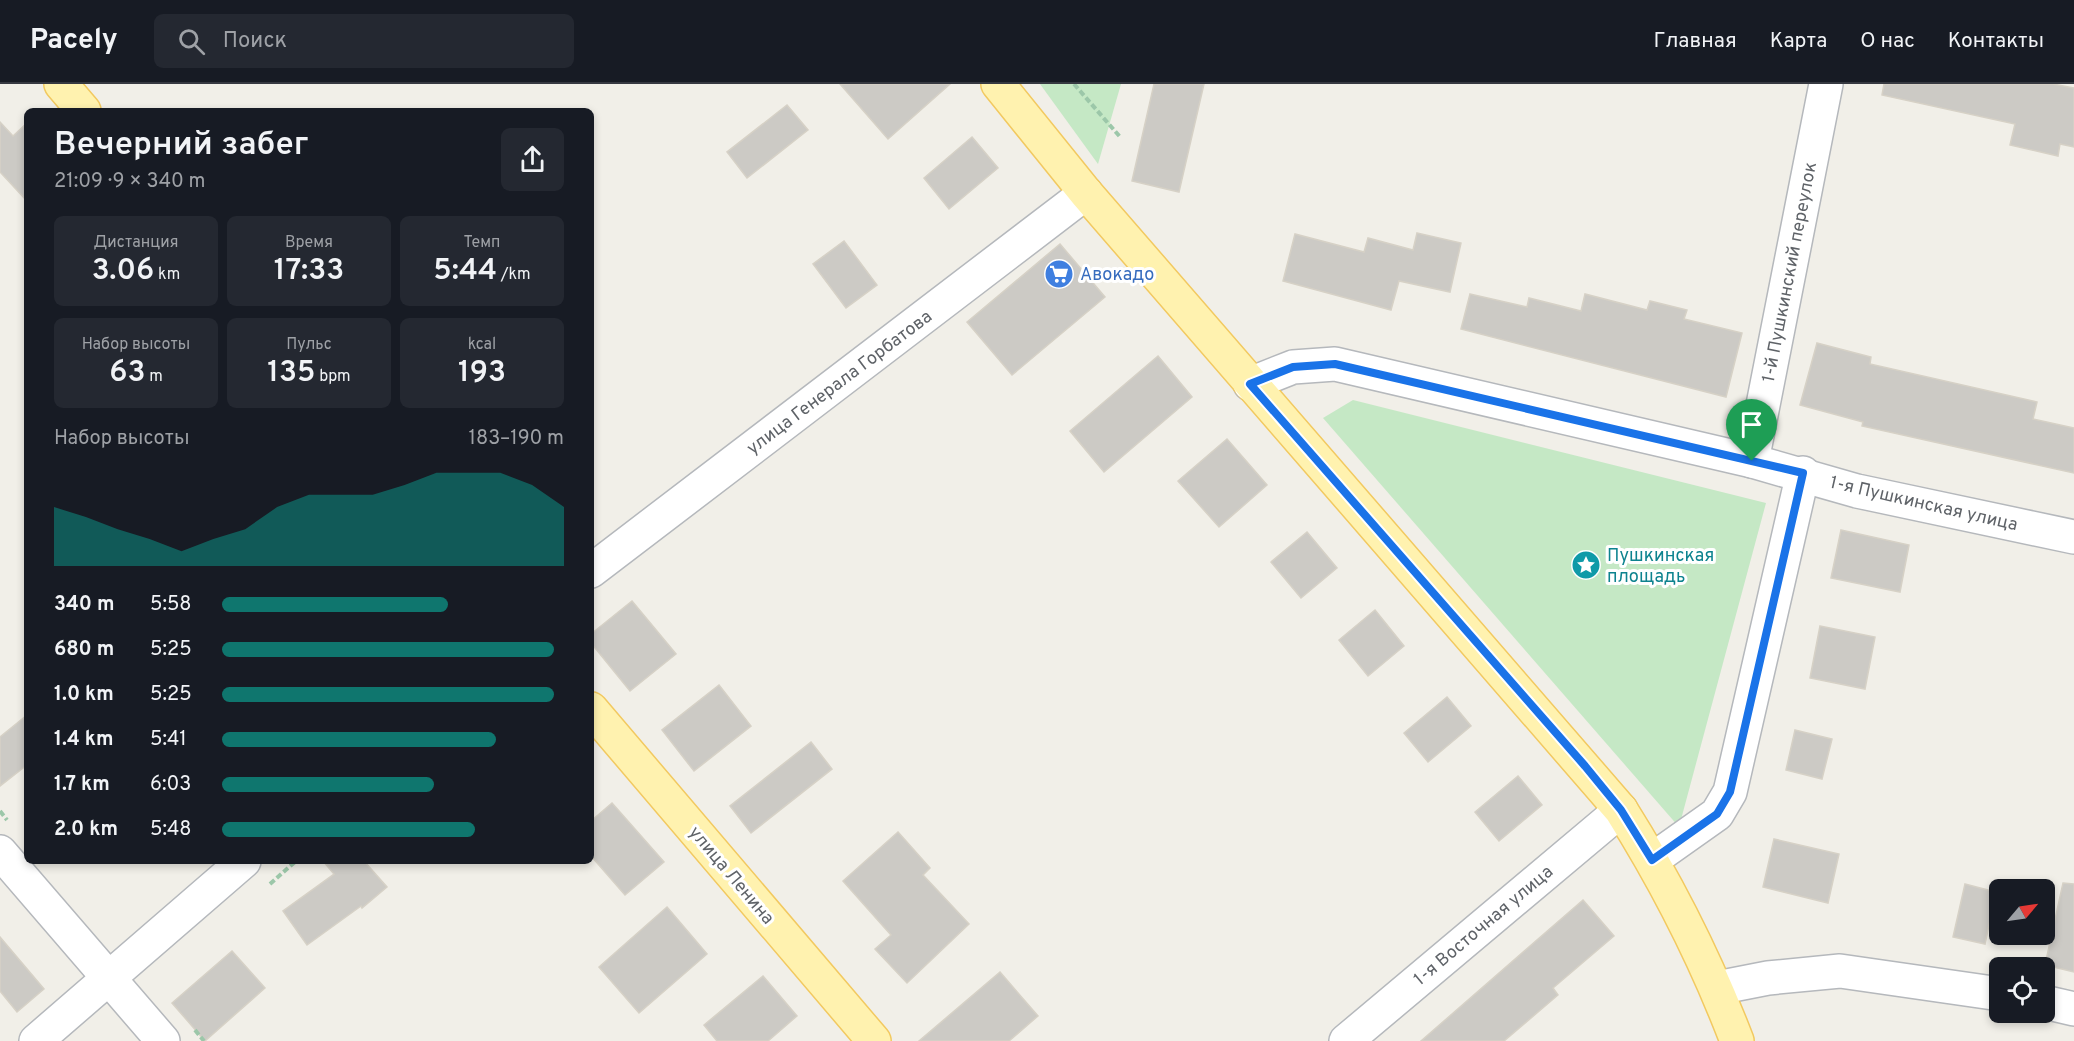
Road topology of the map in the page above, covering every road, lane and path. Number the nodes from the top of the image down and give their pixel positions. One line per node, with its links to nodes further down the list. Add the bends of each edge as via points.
1 (61, 84): 5 (main road)
2 (998, 84): 7 (main road)
3 (1074, 84): 6 (path)
4 (1826, 84): 9 (street, 1-й Пушкинский переулок)
5 (81, 108)
6 (1121, 138)
7 (1086, 193): 8 (main road); 12 (street, улица Генерала Горбатова)
8 (1250, 384): 9 (street, 1-я Пушкинская улица, via 1293,367 1335,364); 14 (main road)
9 (1752, 461): 10 (street, 1-я Пушкинская улица)
10 (1803, 473): 11 (street, 1-я Пушкинская улица, via 1857,491); 16 (street, via 1730,792 1717,814)
11 (2074, 537)
12 (594, 569)
13 (594, 713): 25 (main road, улица Ленина)
14 (1621, 810): 16 (main road); 26 (street, 1-я Восточная улица)
15 (0, 852): 18 (street)
16 (1652, 860): 19 (main road)
17 (241, 864): 18 (street)
18 (109, 977): 23 (street); 24 (street)
19 (1717, 988): 20 (street, via 1840,971); 27 (main road)
20 (1989, 992)
21 (2055, 1005): 22 (street)
22 (2074, 1009)
23 (36, 1041)
24 (163, 1041)
25 (874, 1041)
26 (1346, 1041)
27 (1737, 1041)

